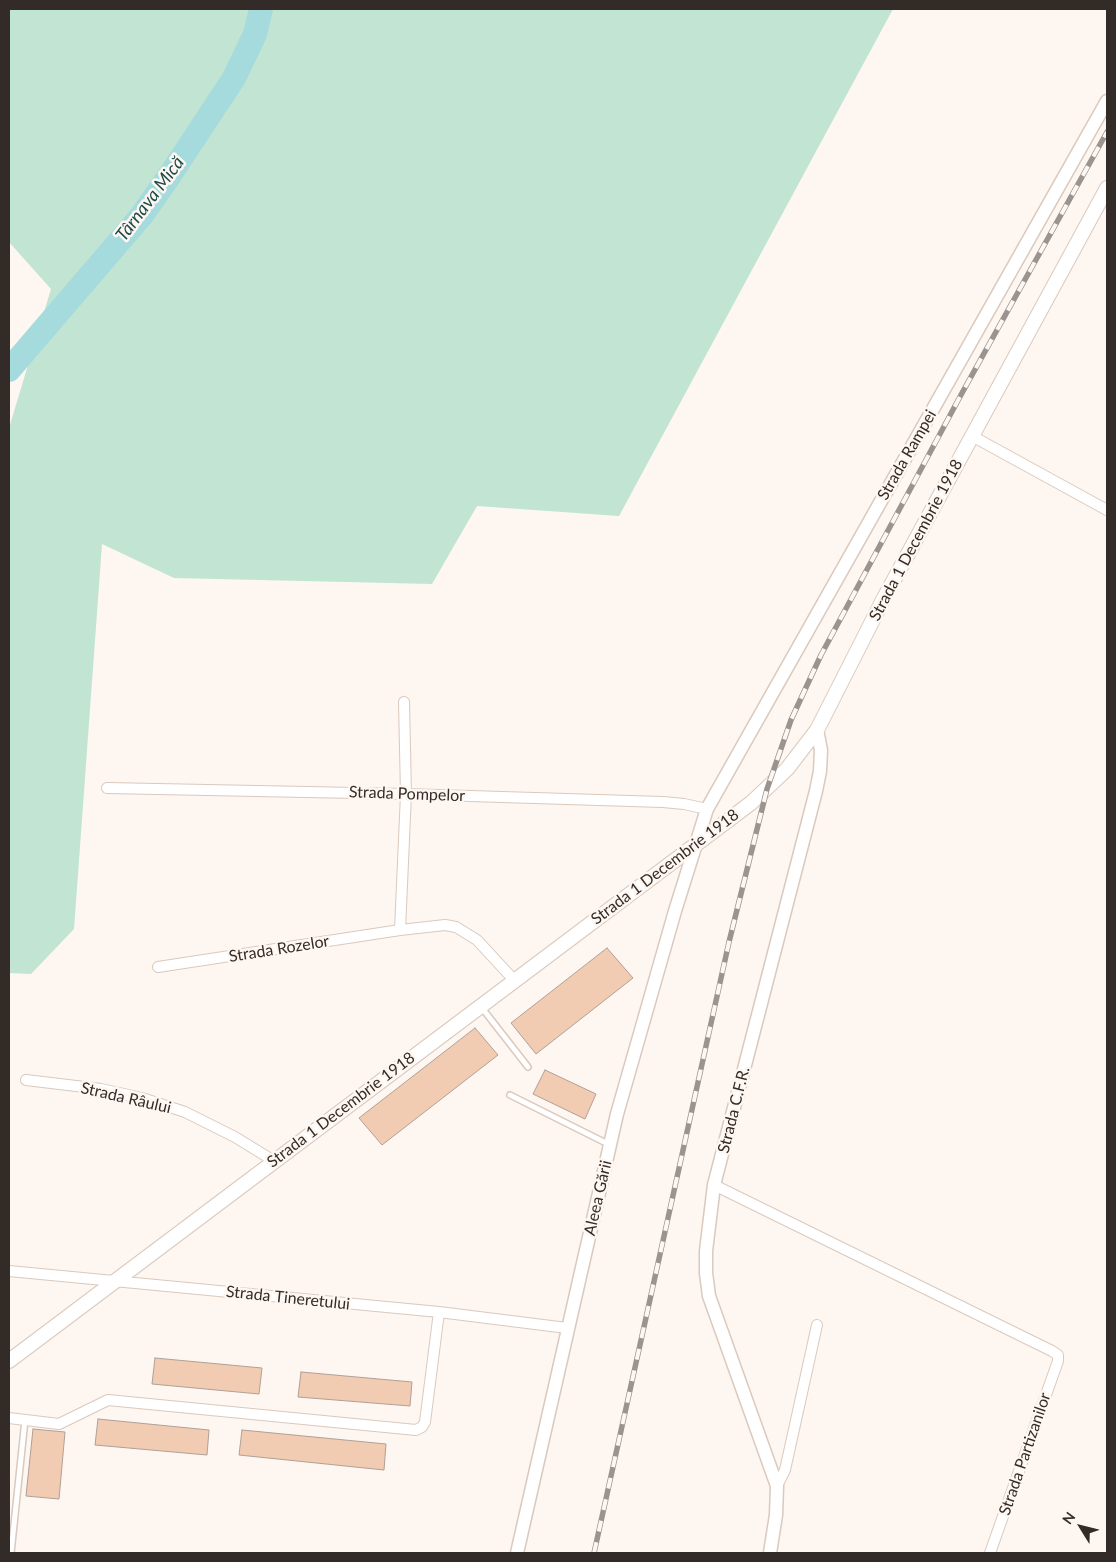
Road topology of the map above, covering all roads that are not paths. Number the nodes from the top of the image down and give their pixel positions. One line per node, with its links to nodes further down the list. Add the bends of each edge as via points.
1 (1107, 101): 9 (street, Strada Rampei)
2 (1107, 188): 3 (main road, Strada 1 Decembrie 1918)
3 (972, 436): 4 (street); 6 (main road, Strada 1 Decembrie 1918)
4 (1107, 510)
5 (404, 702): 8 (street)
6 (817, 730): 10 (main road, Strada 1 Decembrie 1918, via 767,789); 20 (street, Strada C.F.R., via 821,750 816,791)
7 (107, 788): 8 (street, Strada Pompelor)
8 (406, 794): 9 (street, Strada Pompelor, via 663,802); 11 (street)
9 (707, 809): 10 (street, Strada Rampei)
10 (694, 846): 13 (main road, Strada 1 Decembrie 1918); 18 (street, Aleea Gării)
11 (400, 930): 12 (street, Strada Rozelor); 13 (street, Strada Rozelor, via 445,925 456,927 477,940)
12 (158, 967)
13 (514, 980): 14 (main road, Strada 1 Decembrie 1918)
14 (480, 1005): 15 (lane); 19 (main road, Strada 1 Decembrie 1918)
15 (528, 1067)
16 (26, 1080): 19 (street, Strada Râului, via 101,1089 151,1101 193,1116)
17 (510, 1095): 18 (lane)
18 (610, 1145): 25 (street, Aleea Gării)
19 (274, 1161): 22 (main road, Strada 1 Decembrie 1918)
20 (714, 1185): 29 (street, Strada C.F.R., via 706,1251 709,1296); 33 (street, Strada Partizanilor, via 1058,1355)
21 (9, 1271): 22 (street, Strada Tineretului)
22 (114, 1280): 23 (street, Strada Tineretului); 26 (main road, Strada 1 Decembrie 1918)
23 (439, 1312): 25 (street, Strada Tineretului); 28 (street, via 425,1422 416,1430 108,1400 59,1424)
24 (817, 1325): 29 (street, Strada C.F.R., via 784,1470)
25 (567, 1328): 31 (street, Aleea Gării)
26 (9, 1361)
27 (9, 1418): 28 (street)
28 (25, 1420): 30 (lane)
29 (777, 1486): 32 (street, Strada C.F.R.)
30 (11, 1553)
31 (517, 1553)
32 (770, 1553)
33 (990, 1553)

